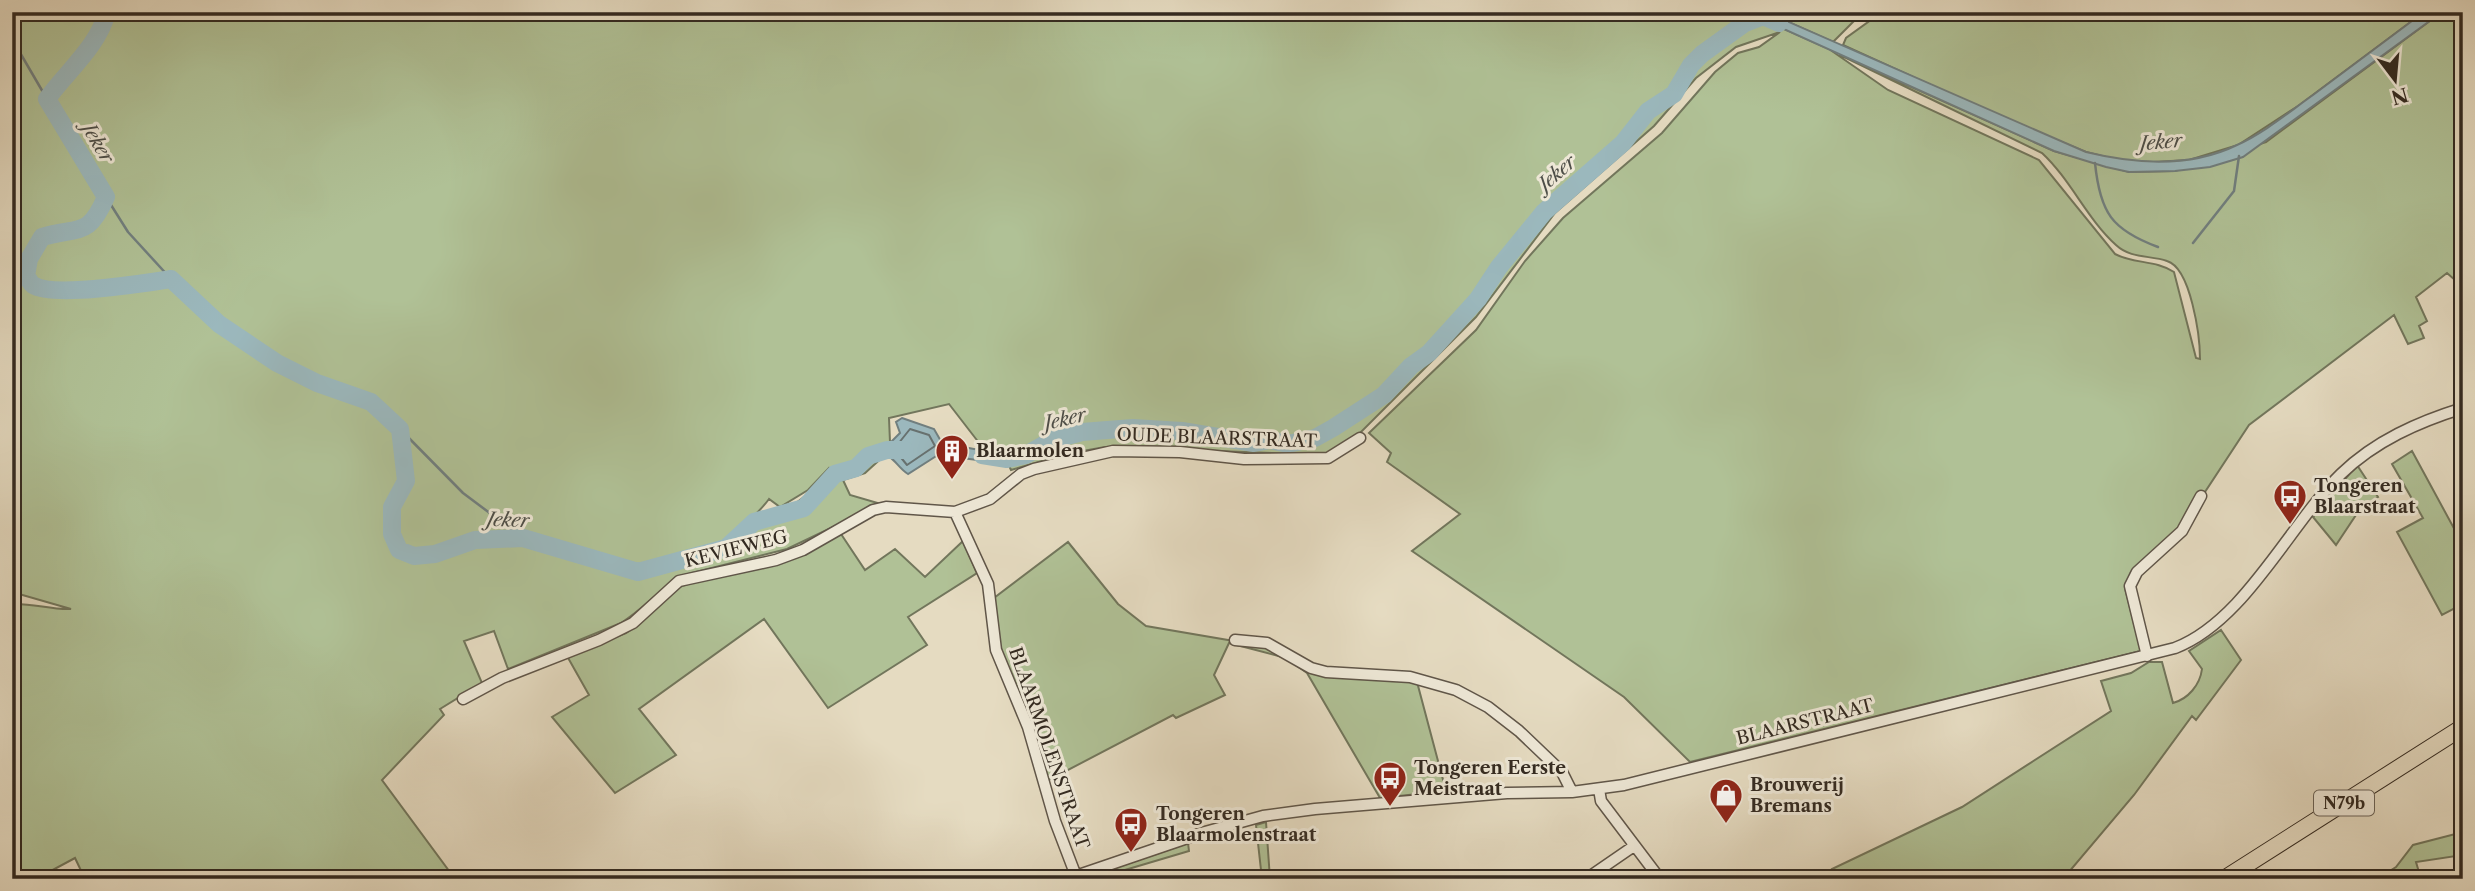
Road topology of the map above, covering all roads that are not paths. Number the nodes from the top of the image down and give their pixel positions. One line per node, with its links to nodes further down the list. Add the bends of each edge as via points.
1 (2463, 408): 6 (street, BLAARSTRAAT, via 2389,438 2361,456 2208,631 2194,641)
2 (1360, 438): 4 (street, OUDE BLAARSTRAAT, via 1328,458 1244,459 1113,451 1021,474 990,499)
3 (2201, 496): 6 (street, via 2182,531 2137,572 2130,586)
4 (955, 512): 7 (street, KEVIEWEG, via 873,510 776,560 679,581 633,623); 13 (street, BLAARMOLENSTRAAT, via 988,584 996,650 1028,727)
5 (1235, 640): 10 (street, via 1267,643 1326,672 1410,677 1455,690 1519,731 1562,772)
6 (2147, 656): 9 (street, BLAARSTRAAT)
7 (463, 699)
8 (2463, 727): 16 (main road, N79b)
9 (1599, 789): 10 (street, BLAARSTRAAT); 11 (street, via 1601,801)
10 (1572, 792): 12 (street, BLAARSTRAAT, via 1507,793 1263,816 1205,832)
11 (1634, 846): 14 (street); 15 (street)
12 (1094, 875): 13 (street, BLAARSTRAAT)
13 (1071, 877)
14 (1586, 879)
15 (1660, 879)
16 (2224, 879)

